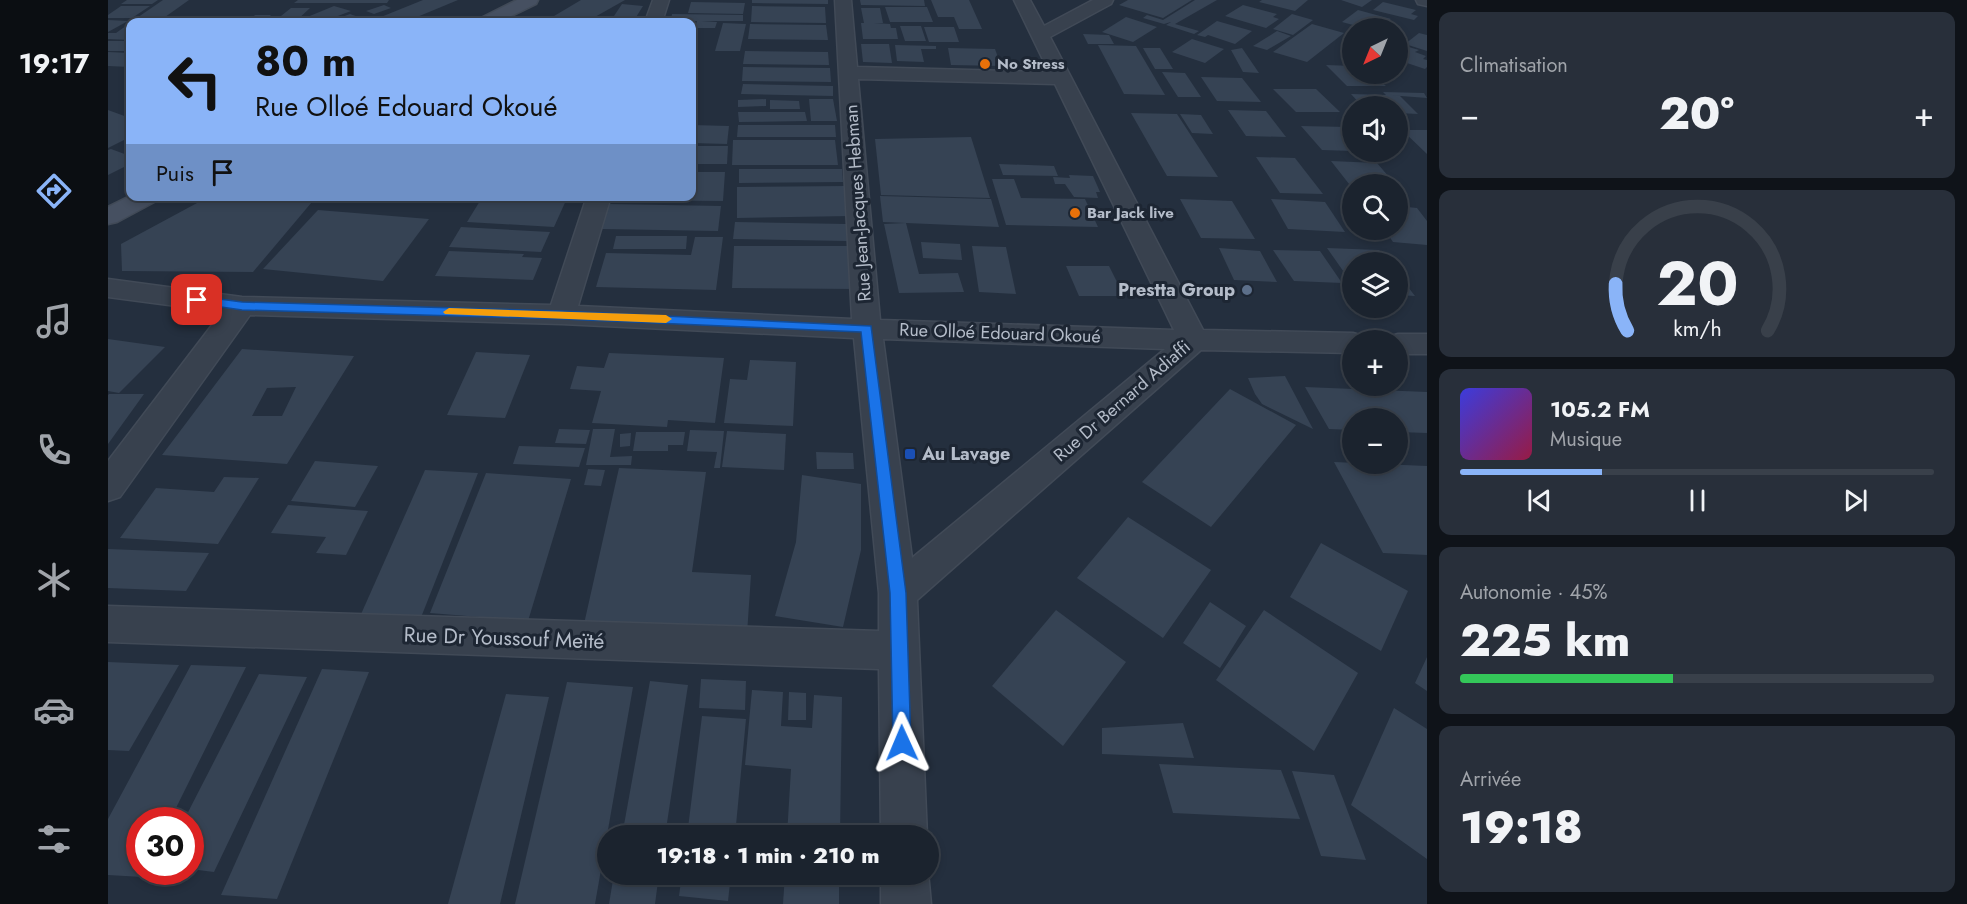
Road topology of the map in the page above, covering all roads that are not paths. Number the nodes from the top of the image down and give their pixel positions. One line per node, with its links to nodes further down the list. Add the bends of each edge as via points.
1 (530, 0): 6 (street)
2 (662, 0): 7 (street)
3 (843, 0): 9 (street, Rue Jean-Jacques Hebman)
4 (1022, 0): 8 (street, Rue Dr Bernard Adiaffi)
5 (1105, 0): 8 (street)
6 (495, 18)
7 (655, 18)
8 (1039, 36): 10 (street, Rue Dr Bernard Adiaffi)
9 (850, 73): 10 (street); 17 (street, Rue Jean-Jacques Hebman)
10 (1062, 78): 18 (street, Rue Dr Bernard Adiaffi)
11 (138, 201): 13 (street)
12 (598, 201): 16 (street)
13 (108, 217)
14 (108, 288): 15 (street, Rue Olloé Edouard Okoué)
15 (242, 306): 16 (street, Rue Olloé Edouard Okoué); 22 (street)
16 (562, 315): 17 (street, Rue Olloé Edouard Okoué)
17 (867, 329): 18 (street, Rue Olloé Edouard Okoué); 23 (street, Rue Jean-Jacques Hebman)
18 (1194, 340): 19 (street, Rue Olloé Edouard Okoué); 23 (street, Rue Dr Bernard Adiaffi)
19 (1342, 343)
20 (1408, 344): 21 (street)
21 (1427, 344)
22 (108, 487)
23 (898, 593): 25 (street, Rue Jean-Jacques Hebman)
24 (108, 624): 25 (street, Rue Dr Youssouf Meïté)
25 (899, 651): 26 (street, Rue Jean-Jacques Hebman)
26 (904, 825)
27 (905, 885): 28 (street)
28 (906, 904)

